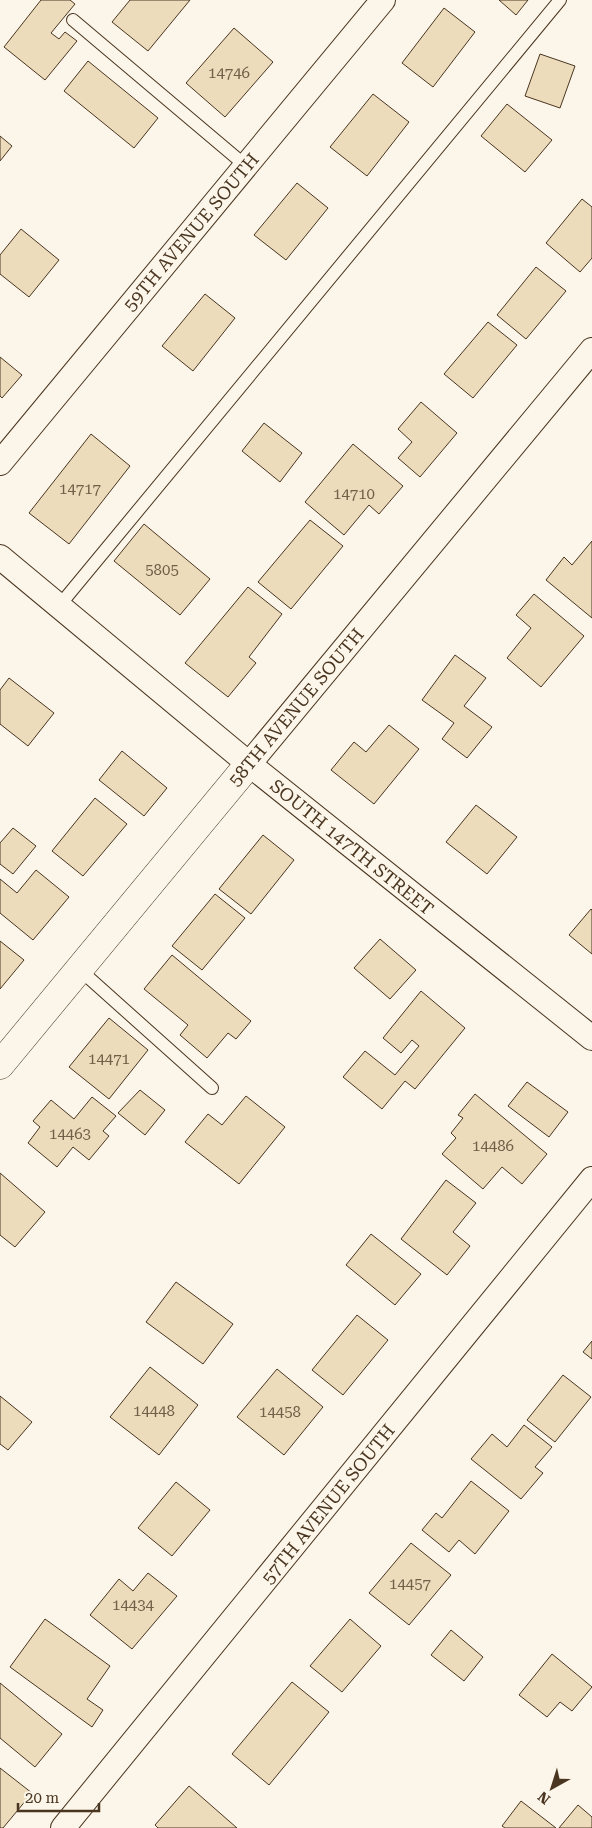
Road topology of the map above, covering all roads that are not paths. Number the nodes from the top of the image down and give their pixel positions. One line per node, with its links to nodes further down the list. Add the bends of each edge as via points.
1 (383, 0): 4 (street, 59TH AVENUE SOUTH)
2 (560, 0): 8 (lane)
3 (73, 20): 4 (lane)
4 (246, 166): 6 (street, 59TH AVENUE SOUTH)
5 (592, 350): 9 (street, 58TH AVENUE SOUTH)
6 (0, 464)
7 (0, 557): 8 (street, SOUTH 147TH STREET)
8 (59, 606): 9 (street, SOUTH 147TH STREET)
9 (249, 764): 10 (street, 58TH AVENUE SOUTH); 11 (street, SOUTH 147TH STREET)
10 (79, 969): 12 (street, 58TH AVENUE SOUTH); 13 (lane)
11 (592, 1038)
12 (0, 1065)
13 (212, 1088)
14 (592, 1180): 15 (street, 57TH AVENUE SOUTH)
15 (63, 1828)

